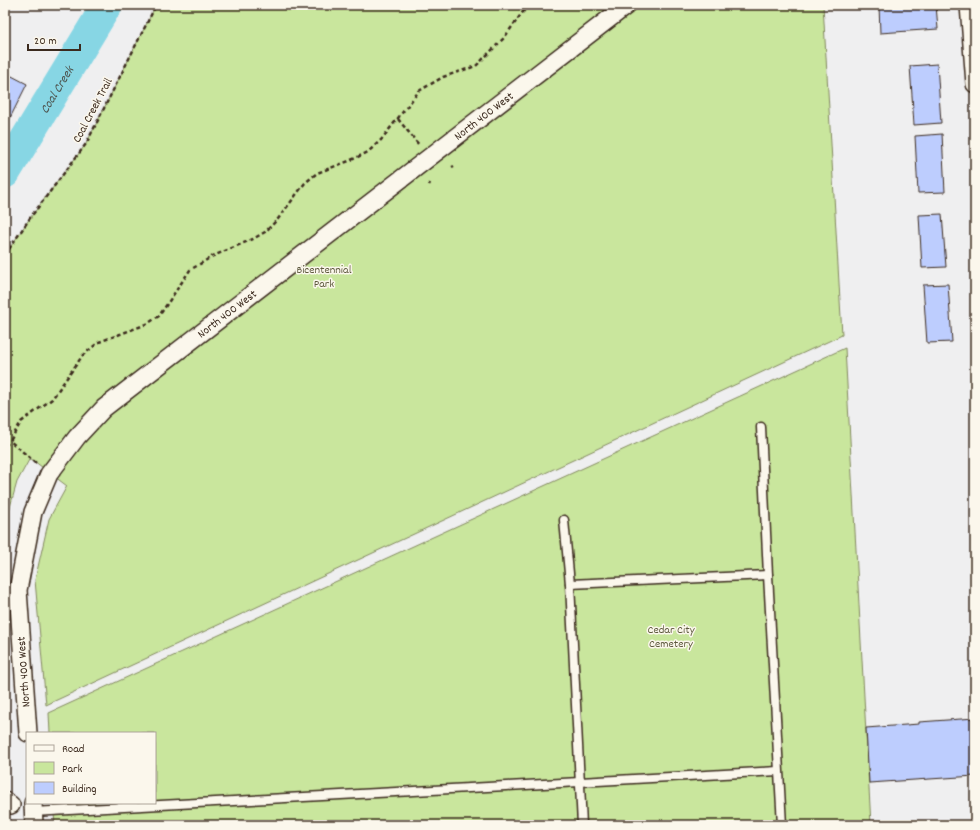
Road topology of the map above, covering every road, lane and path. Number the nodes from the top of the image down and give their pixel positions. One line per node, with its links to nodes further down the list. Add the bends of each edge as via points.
1 (156, 5): 8 (path, Coal Creek Trail, via 86,144)
2 (530, 5): 6 (path, via 481,62 443,77 419,91)
3 (627, 5): 7 (street, North 400 West)
4 (969, 5): 5 (street)
5 (975, 84)
6 (398, 119): 7 (path); 10 (path, via 382,140 368,152 317,173 305,182 278,219 265,232 213,256 190,270 159,316 147,324 99,342 83,355 52,399 21,422)
7 (429, 158): 12 (street, North 400 West, via 104,408 77,437)
8 (5, 255)
9 (761, 427): 14 (lane)
10 (10, 441): 11 (path); 12 (path)
11 (5, 446)
12 (49, 474): 16 (street, North 400 West, via 33,512 18,590)
13 (564, 520): 15 (lane)
14 (768, 575): 15 (lane); 17 (lane)
15 (570, 584): 18 (lane)
16 (28, 732)
17 (778, 771): 18 (lane); 21 (lane)
18 (580, 782): 19 (lane); 20 (lane)
19 (33, 813)
20 (582, 825)
21 (782, 825)

